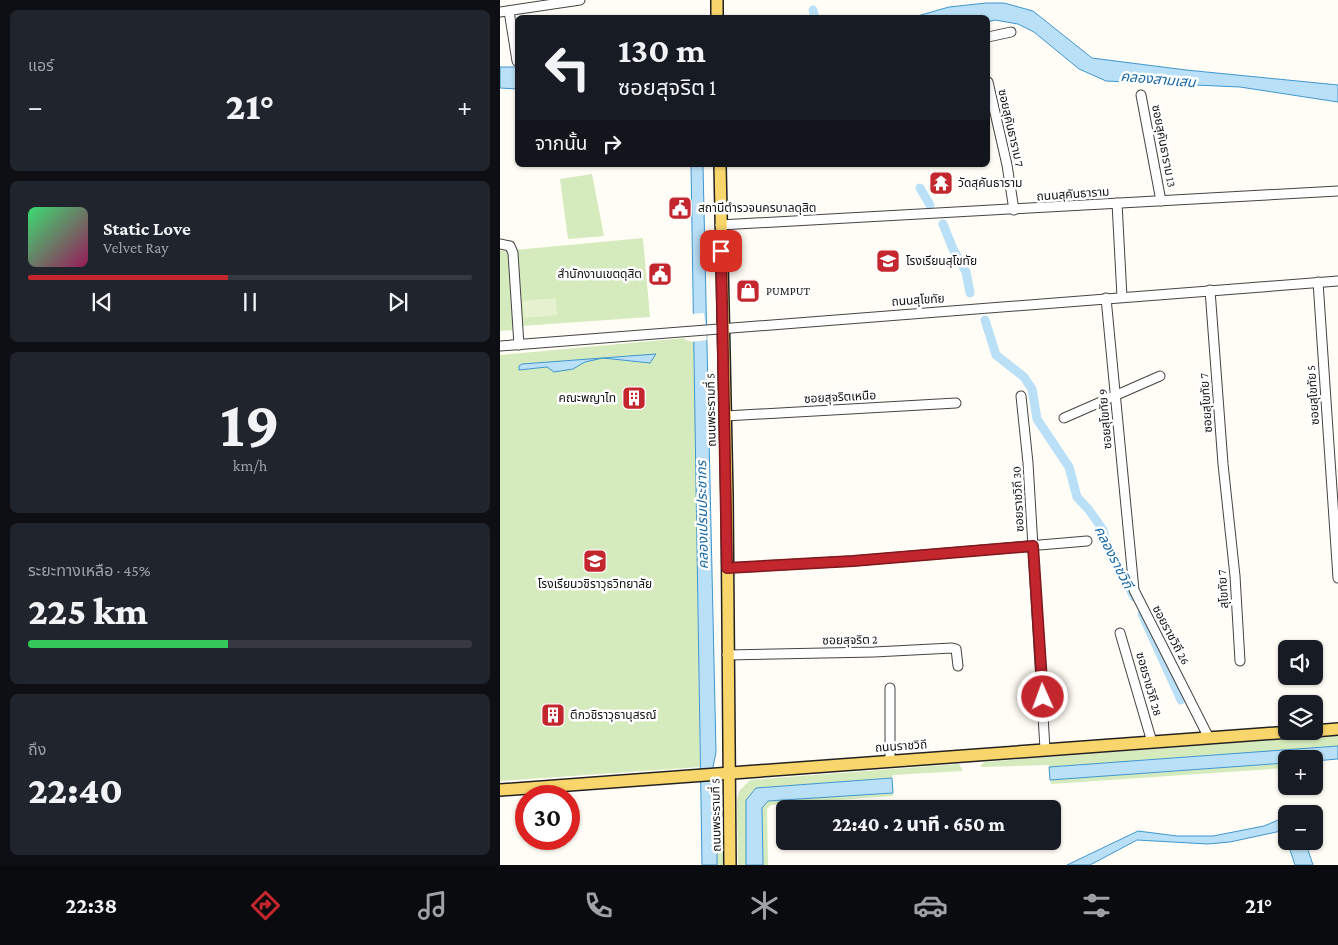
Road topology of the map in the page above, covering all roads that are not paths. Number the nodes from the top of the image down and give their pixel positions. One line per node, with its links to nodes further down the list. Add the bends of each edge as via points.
1 (580, 0): 3 (street)
2 (717, 0): 4 (main road)
3 (504, 11): 7 (street)
4 (717, 15)
5 (1012, 32): 6 (street)
6 (990, 37)
7 (515, 57)
8 (990, 91): 14 (street, ซอยสุคันธาราม 7)
9 (1141, 95): 12 (street, ซอยสุคันธาราม 13)
10 (720, 167): 15 (main road, ถนนพระรามที่ 5)
11 (1338, 191): 12 (street, ถนนสุคันธาราม)
12 (1162, 201): 13 (street, ถนนสุคันธาราม)
13 (1117, 203): 14 (street, ถนนสุคันธาราม); 20 (street)
14 (1014, 210): 15 (street, ถนนสุคันธาราม)
15 (720, 225): 22 (main road, ถนนพระรามที่ 5)
16 (500, 244): 23 (street, via 510,246 513,252)
17 (1338, 281): 18 (street, ถนนสุโขทัย)
18 (1318, 282): 19 (street, ถนนสุโขทัย); 36 (street, ซอยสุโขทัย 5)
19 (1210, 290): 20 (street, ถนนสุโขทัย); 31 (street, ซอยสุโขทัย 7)
20 (1122, 297): 21 (street, ถนนสุโขทัย)
21 (1106, 298): 22 (street, ถนนสุโขทัย); 26 (street, ซอยสุโขทัย 9)
22 (723, 327): 23 (street, ถนนสุโขทัย); 29 (main road, ถนนพระรามที่ 5)
23 (519, 345): 24 (street, ถนนสุโขทัย)
24 (500, 346)
25 (1160, 376): 26 (street)
26 (1115, 395): 30 (street); 32 (street, ซอยสุโขทัย 9)
27 (1021, 396): 34 (street, ซอยราชวิถี 30)
28 (956, 403): 29 (street, ซอยสุจริตเหนือ)
29 (725, 416): 35 (main road, ถนนพระรามที่ 5)
30 (1064, 418)
31 (1228, 514): 39 (street, สุโขทัย 7)
32 (1129, 538): 45 (street, ซอยราชวิถี 26, via 1134,590)
33 (1087, 541): 34 (street)
34 (1033, 546): 35 (street); 47 (street, ซอยราชวิถี 30)
35 (727, 568): 38 (main road, ถนนพระรามที่ 5)
36 (1338, 578)
37 (1120, 633): 46 (street, ซอยราชวิถี 28)
38 (727, 655): 40 (street, ซอยสุจริต 2, via 952,648 956,649); 49 (main road, ถนนพระรามที่ 5)
39 (1240, 661)
40 (958, 666)
41 (890, 688): 48 (street)
42 (1338, 729): 43 (main road)
43 (1323, 730)
44 (1278, 733): 45 (main road, ถนนราชวิถี)
45 (1209, 738): 46 (main road, ถนนราชวิถี)
46 (1152, 742): 47 (main road, ถนนราชวิถี)
47 (1045, 749): 48 (main road, ถนนราชวิถี)
48 (890, 761): 49 (main road, ถนนราชวิถี)
49 (729, 772): 50 (main road, ถนนราชวิถี); 51 (main road, ถนนพระรามที่ 5)
50 (500, 790)
51 (730, 865)

